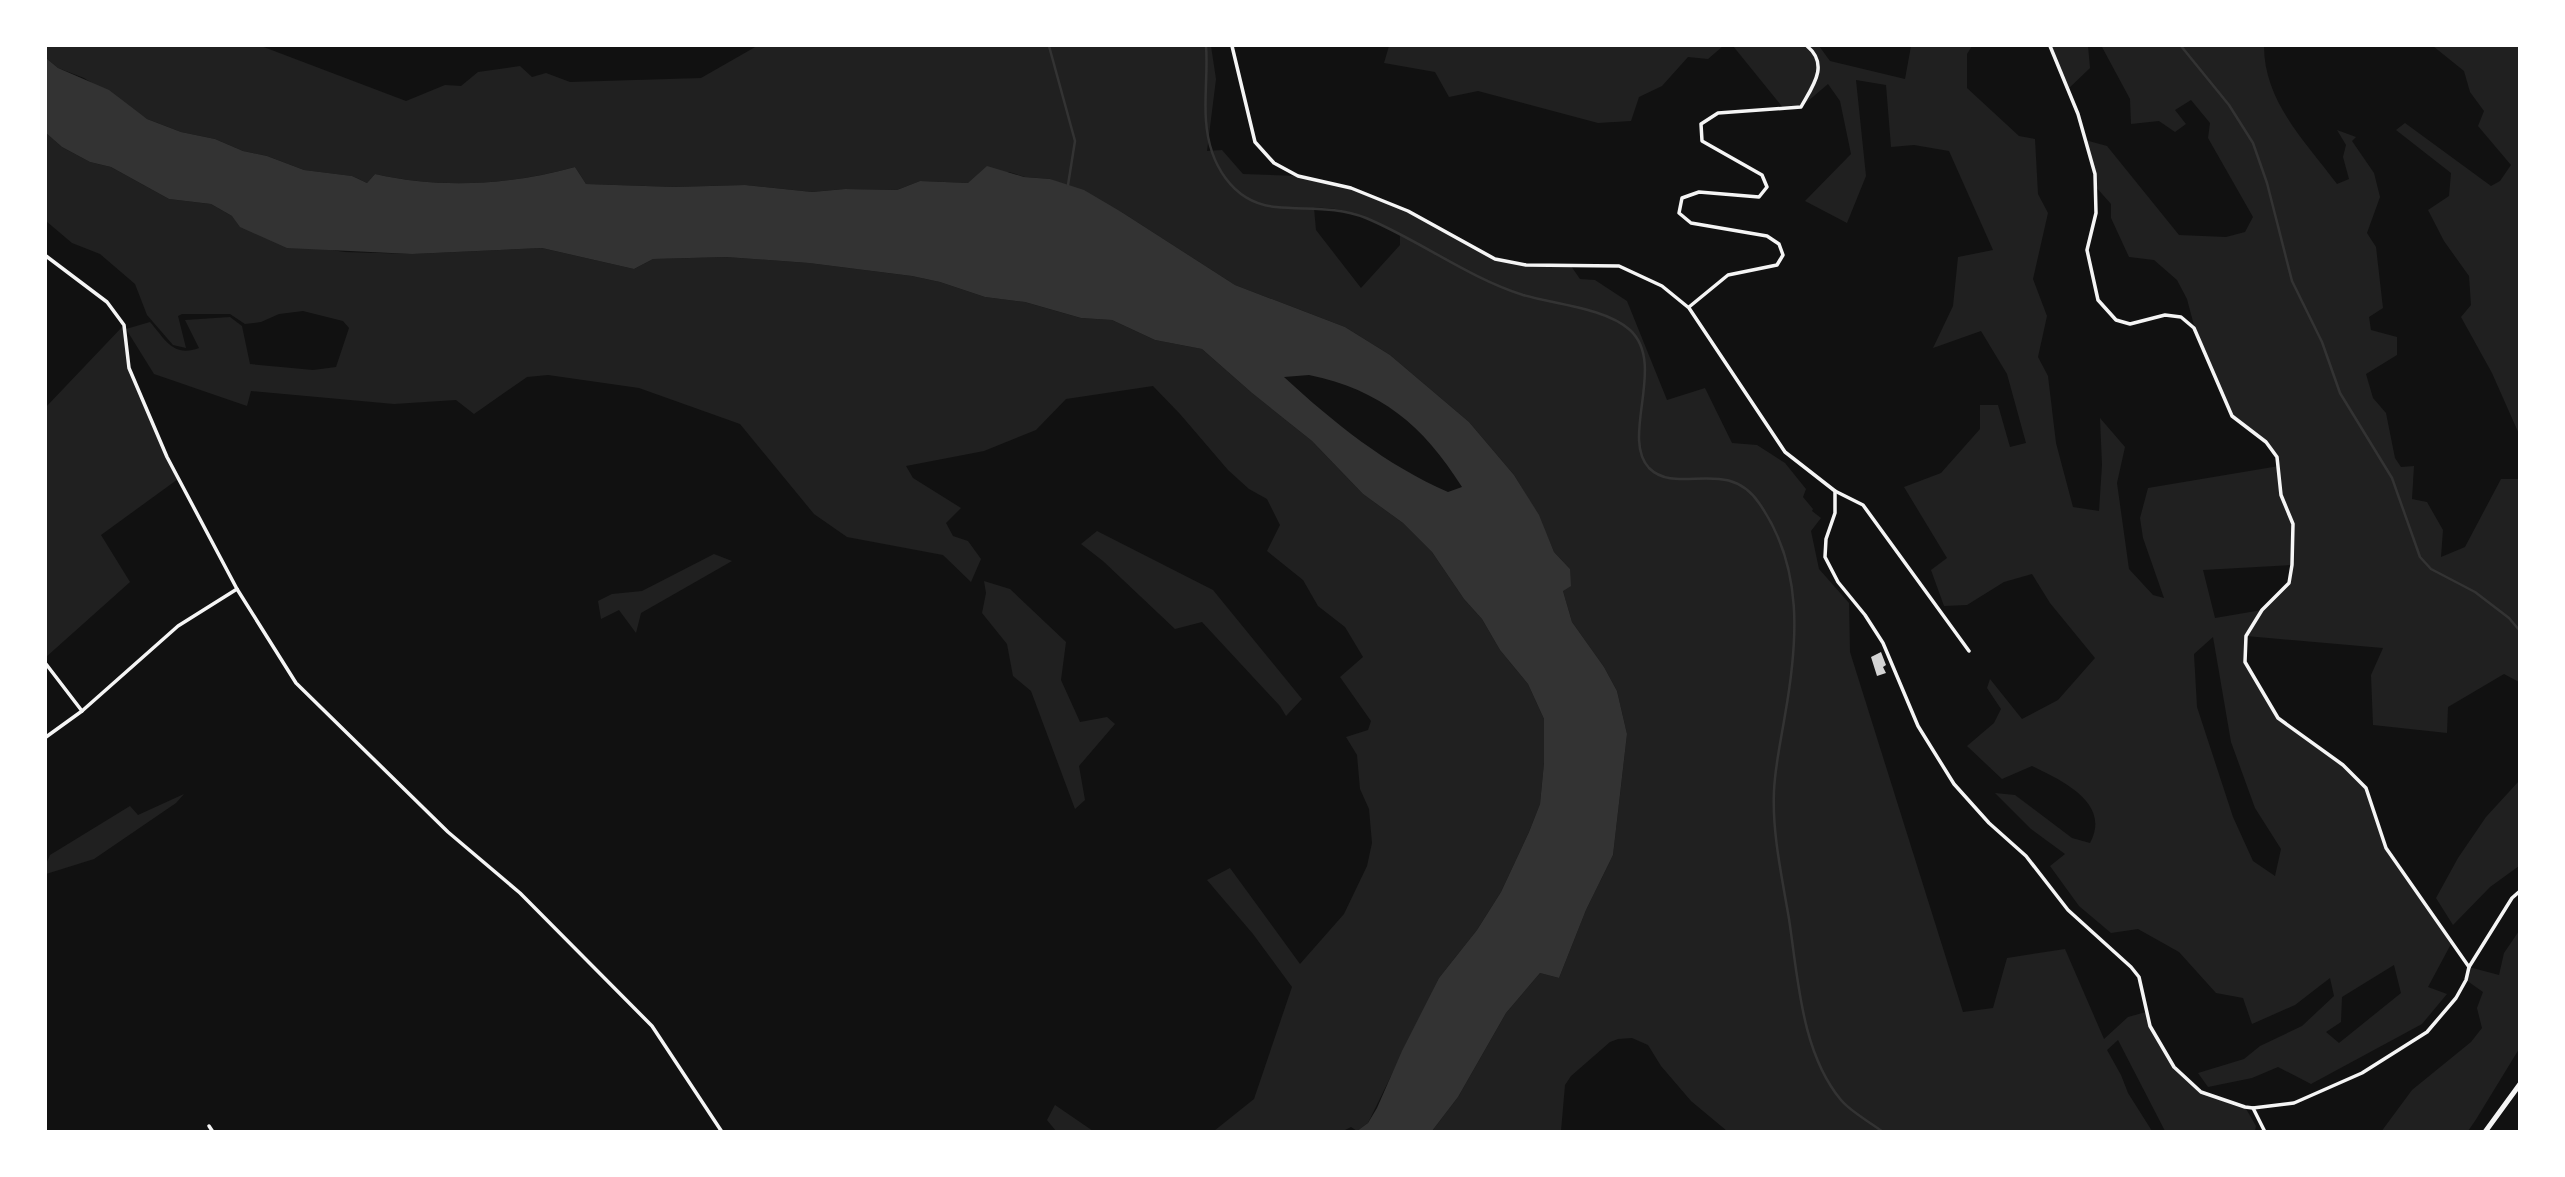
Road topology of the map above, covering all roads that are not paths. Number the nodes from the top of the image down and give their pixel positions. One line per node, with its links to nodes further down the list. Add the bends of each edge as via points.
1 (1232, 46): 5 (street, via 1255,142 1274,163 1298,176 1351,188 1408,211 1495,259 1526,265 1619,266 1662,286)
2 (1807, 46): 5 (street, via 1818,62 1818,77 1801,107 1718,113 1701,124 1702,141 1762,175 1767,187 1759,197 1699,192 1682,198 1679,213 1691,223 1767,236 1779,244 1783,255 1777,265 1728,275)
3 (2050, 46): 13 (street, via 2078,114 2095,174 2096,213 2087,250 2098,300 2116,320 2130,324 2165,315 2181,317 2194,328 2232,416 2266,442 2277,457 2281,495 2293,524 2292,565 2289,583 2262,610 2246,636 2245,663 2278,718 2343,765 2366,788 2386,848)
4 (46, 256): 7 (street, via 107,302 124,325 129,368 161,444)
5 (1689, 308): 6 (street, via 1785,452)
6 (1835, 491): 8 (street, via 1863,505); 15 (street, via 1825,558 1883,643 1918,726 1954,785 2026,856 2068,910 2132,967 2139,977 2150,1026 2174,1067 2201,1092)
7 (237, 589): 10 (street, via 178,626); 18 (street, via 296,682 652,1026)
8 (1969, 651)
9 (46, 664): 10 (street)
10 (82, 711): 11 (street)
11 (46, 737)
12 (2519, 891): 13 (street)
13 (2469, 967): 15 (street, via 2456,998 2427,1032 2362,1073 2294,1103)
14 (2519, 1084): 20 (main road)
15 (2253, 1108): 19 (street)
16 (209, 1126): 17 (street)
17 (213, 1132)
18 (722, 1132)
19 (2265, 1132)
20 (2485, 1132)

